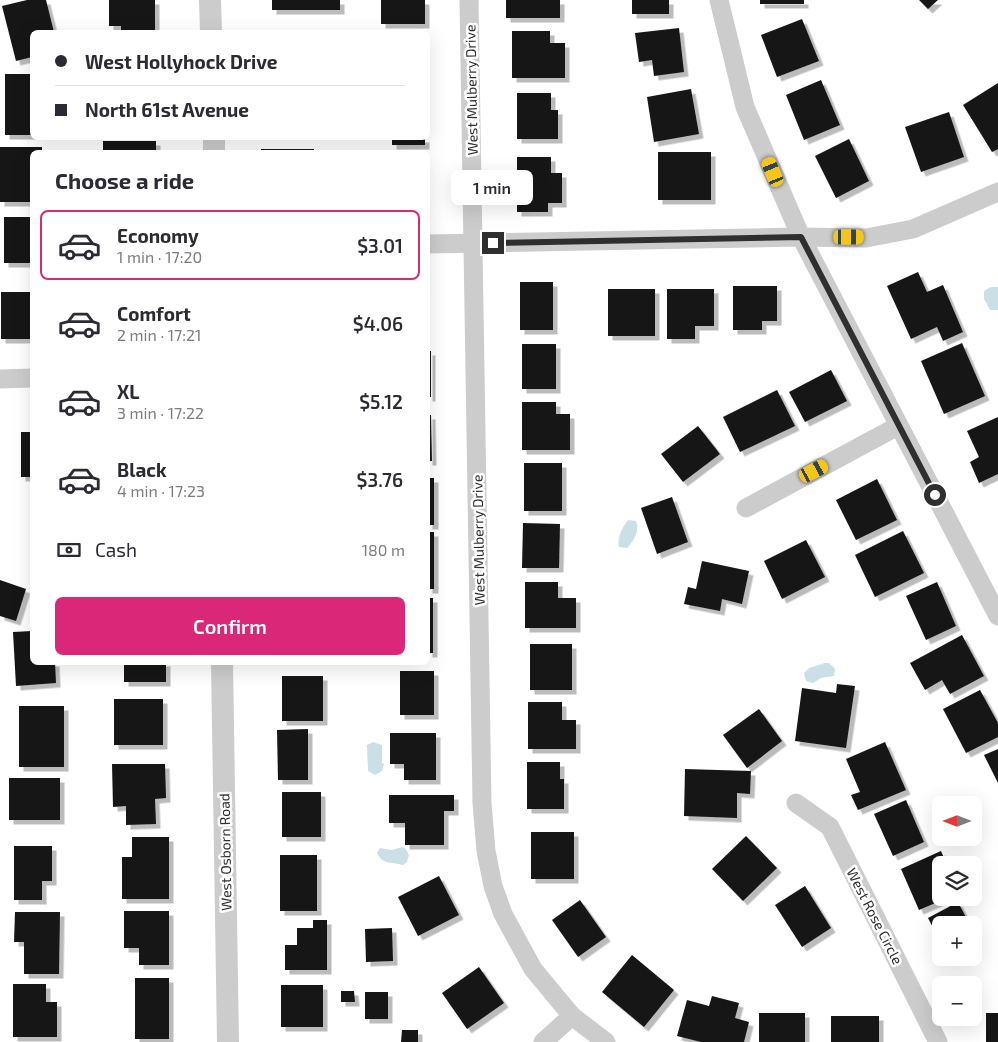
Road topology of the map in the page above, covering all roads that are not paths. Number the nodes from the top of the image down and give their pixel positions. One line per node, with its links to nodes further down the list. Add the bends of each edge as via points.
1 (210, 0): 4 (street)
2 (469, 0): 7 (street, West Mulberry Drive)
3 (719, 0): 6 (street, via 745,107)
4 (211, 30)
5 (998, 192): 6 (street, via 913,229 866,238)
6 (801, 237): 7 (street); 11 (street)
7 (474, 243): 8 (street); 16 (street, West Mulberry Drive, via 482,802 486,851 493,886 532,969)
8 (430, 244)
9 (30, 378): 10 (street)
10 (0, 379)
11 (898, 426): 12 (street); 13 (street)
12 (746, 508)
13 (998, 616)
14 (222, 665): 17 (street, West Osborn Road)
15 (796, 802): 20 (street, West Rose Circle, via 830,827)
16 (572, 1016): 18 (street); 19 (street, West Mulberry Drive)
17 (228, 1042)
18 (543, 1042)
19 (606, 1042)
20 (938, 1042)

